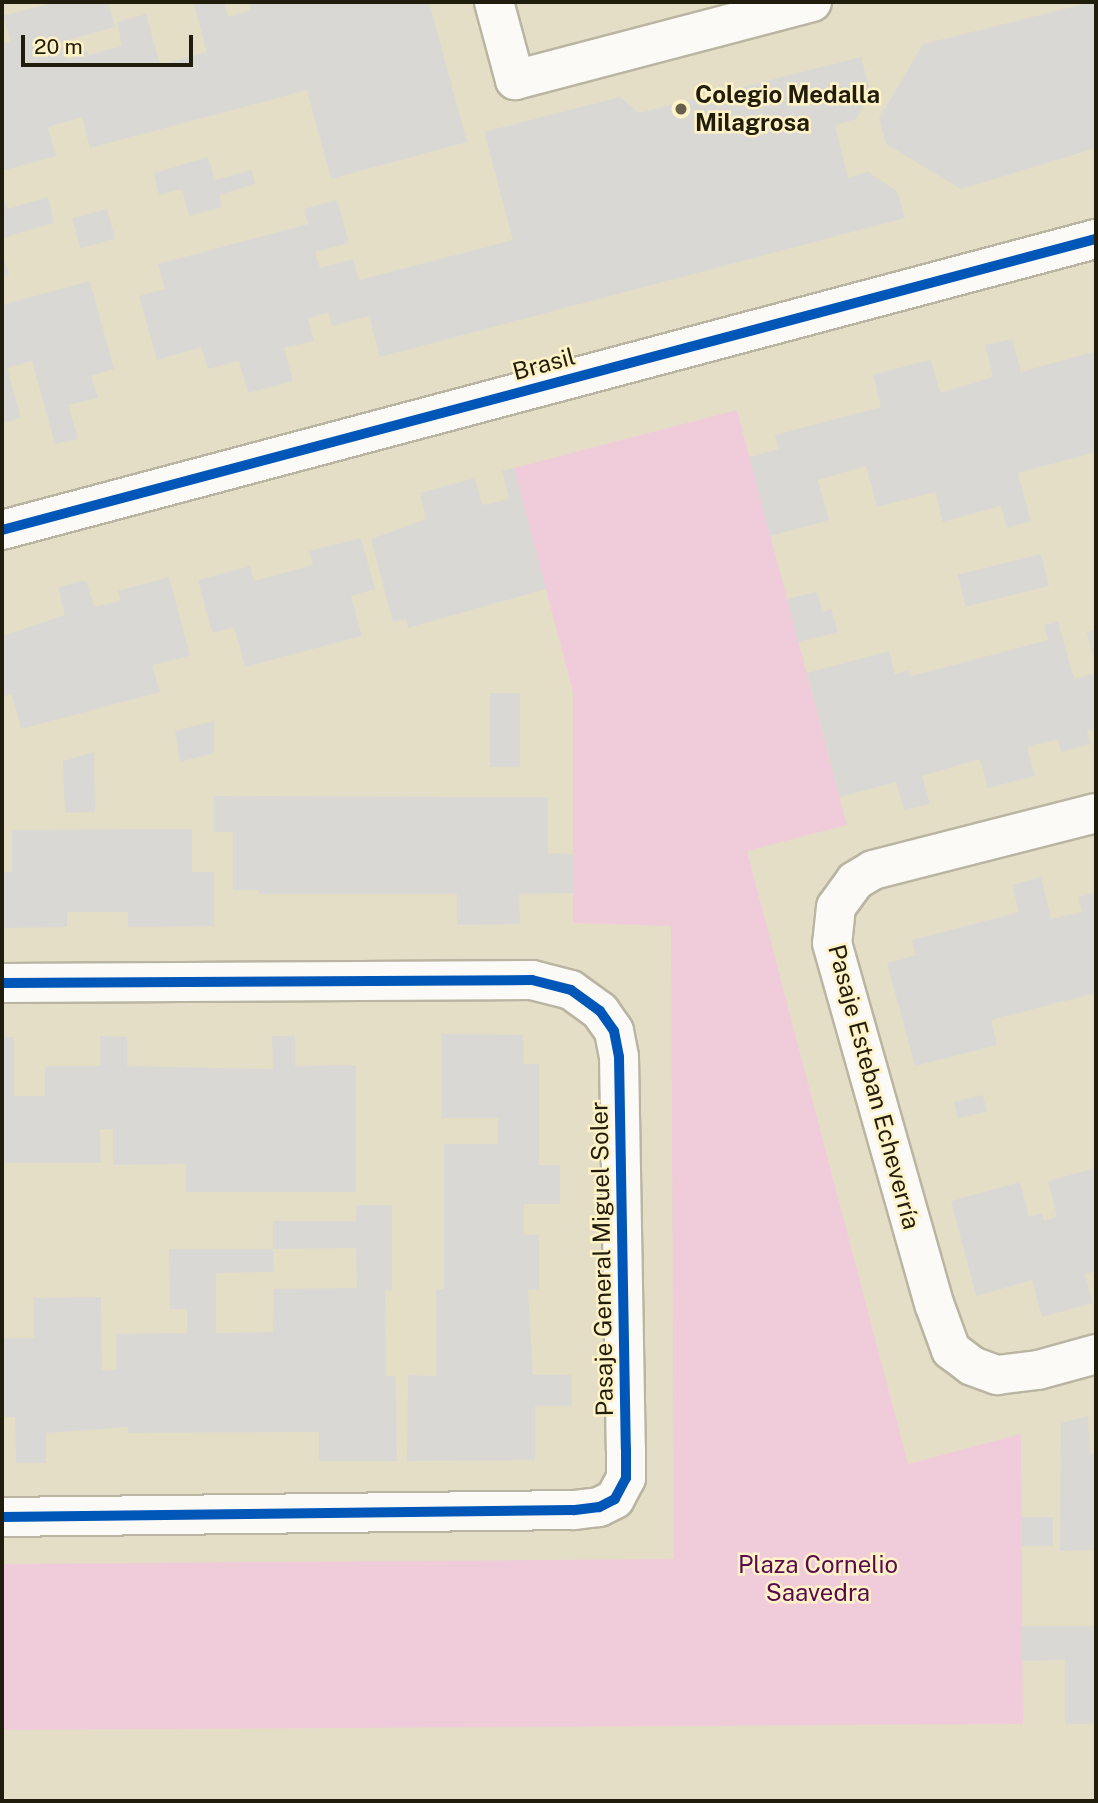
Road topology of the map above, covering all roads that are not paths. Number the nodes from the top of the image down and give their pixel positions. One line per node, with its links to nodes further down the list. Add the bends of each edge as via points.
1 (494, 2): 2 (street, via 515,80)
2 (812, 2)
3 (1096, 239): 4 (street, Brasil)
4 (2, 530)
5 (1096, 813): 7 (street, Pasaje Esteban Echeverría, via 873,870 855,881 836,907 832,943 934,1306 951,1350 972,1366 997,1375)
6 (2, 983): 8 (street, Pasaje General Miguel Soler, via 532,980 571,990 600,1011 614,1031 619,1057 626,1449 626,1478 615,1499 599,1507 573,1510)
7 (1096, 1354)
8 (2, 1517)

